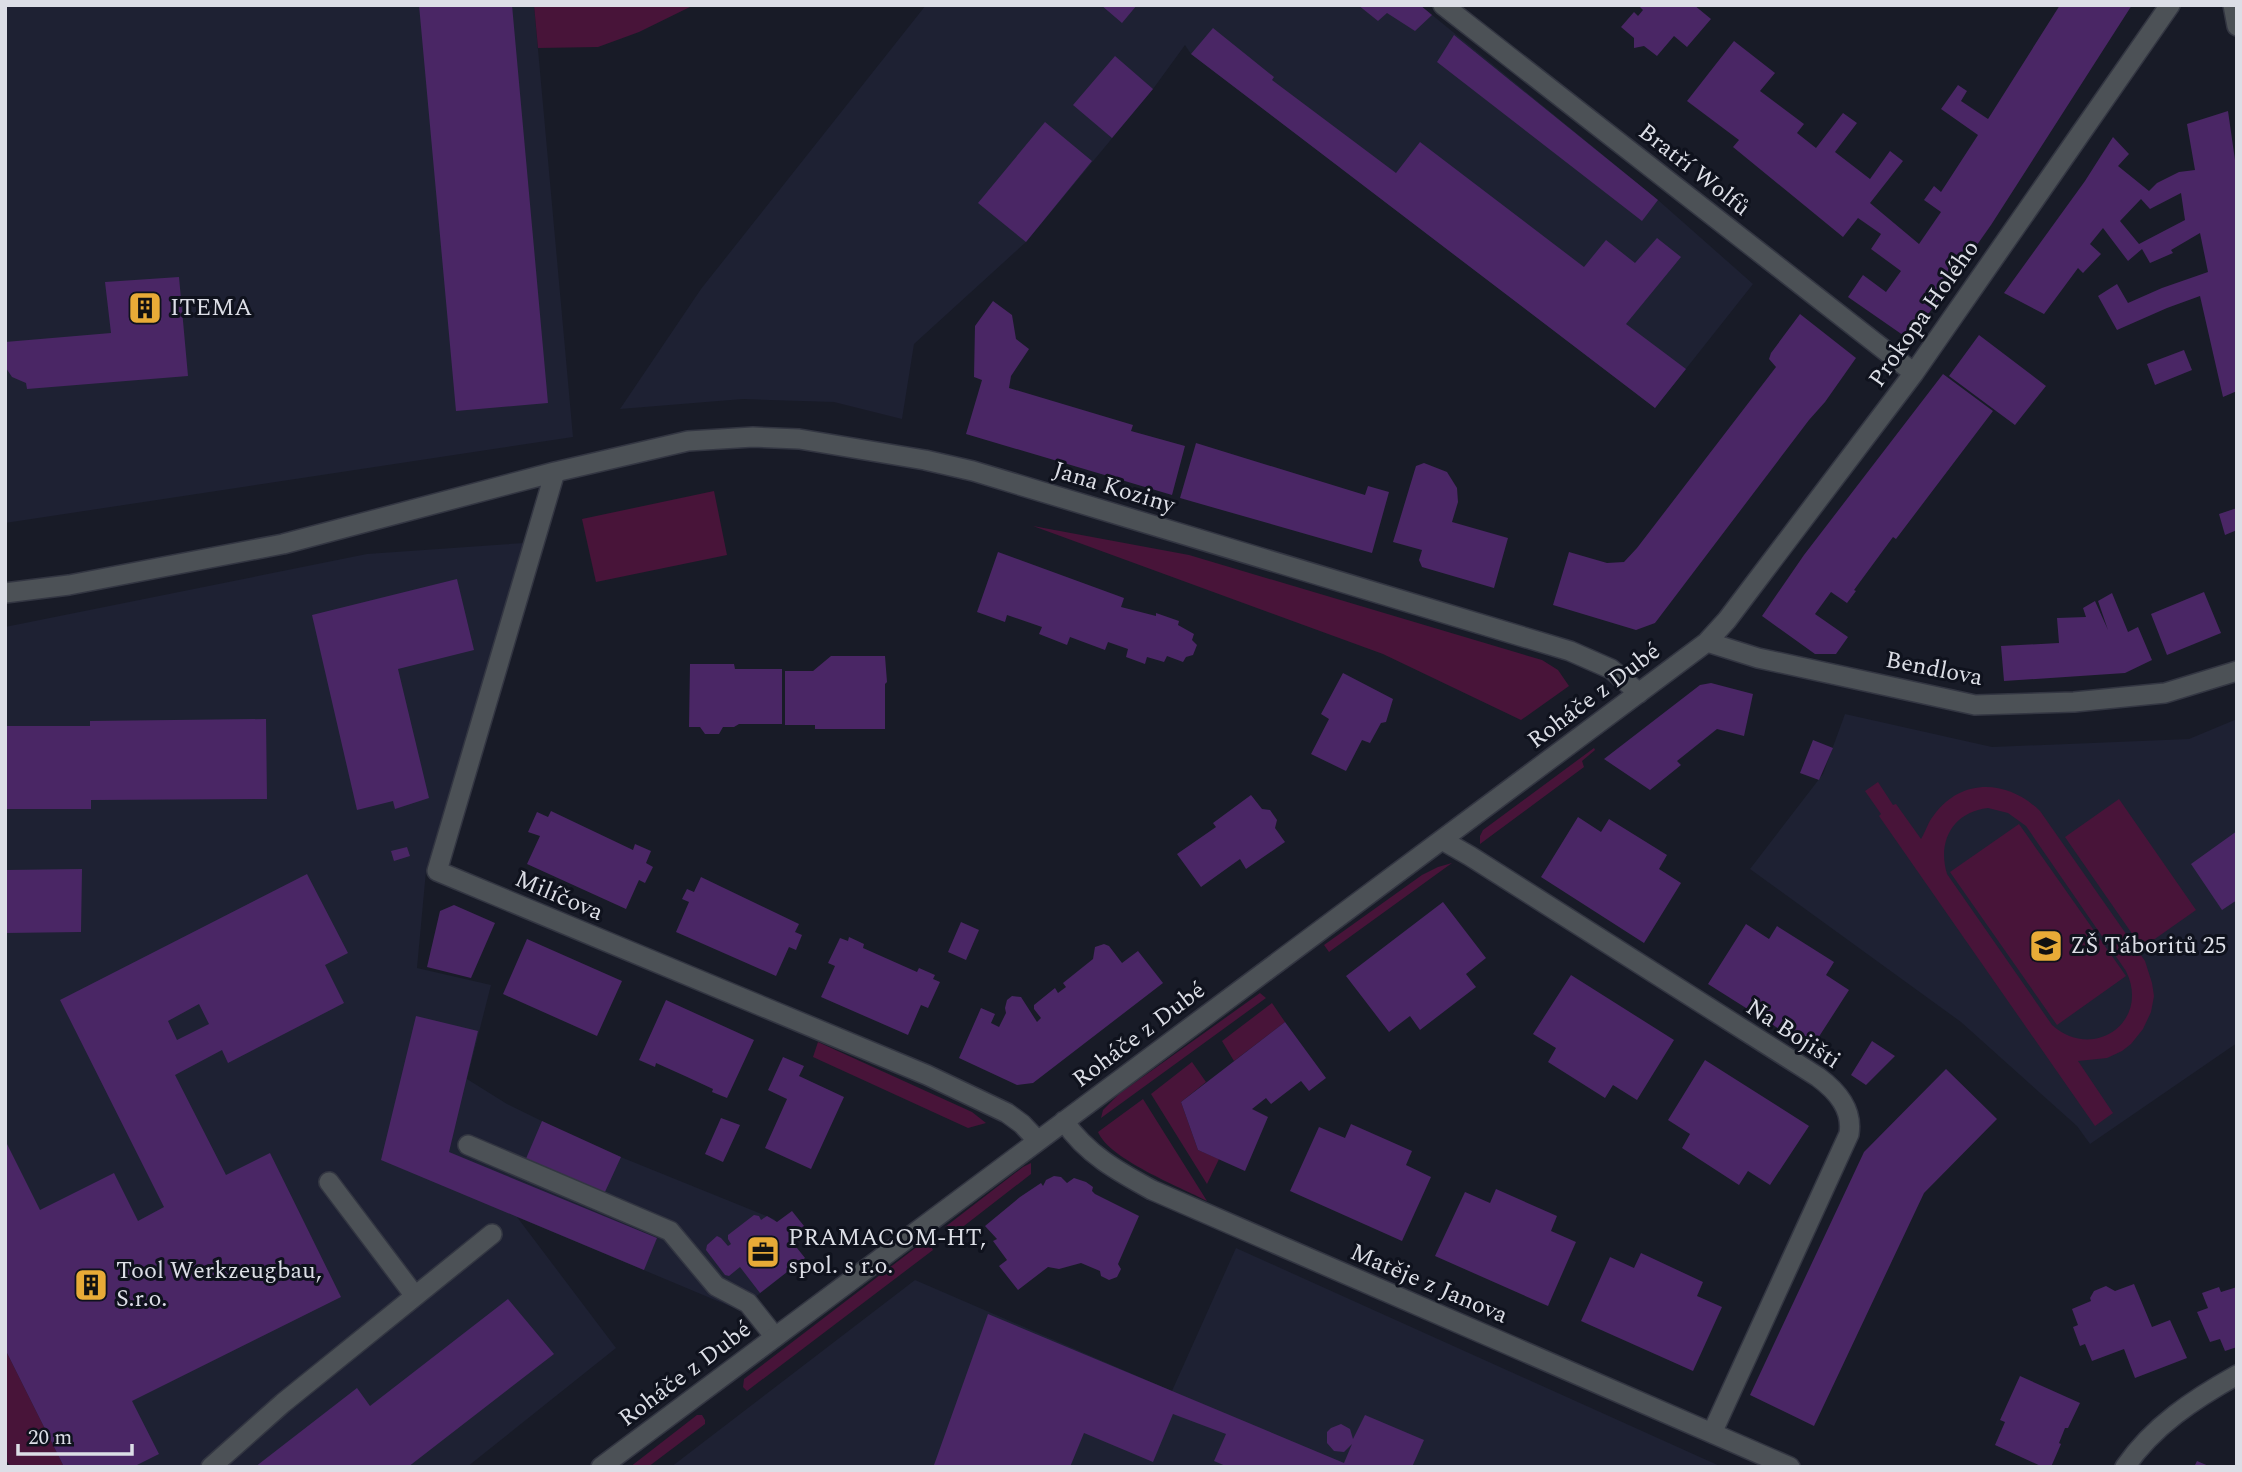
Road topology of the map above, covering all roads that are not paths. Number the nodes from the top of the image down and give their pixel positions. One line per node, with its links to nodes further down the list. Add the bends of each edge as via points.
1 (1443, 5): 5 (street, Bratří Wolfů)
2 (2170, 5): 5 (street, Prokopa Holého)
3 (2233, 5): 4 (street)
4 (2237, 26)
5 (1914, 373): 8 (street, Prokopa Holého)
6 (555, 471): 7 (street, Jana Koziny, via 282,544); 10 (street, Jana Koziny, via 688,442 753,437 799,439 925,460 1570,651 1611,669); 13 (street, Milíčova, via 437,871 927,1075 1007,1113)
7 (5, 593)
8 (1707, 642): 9 (street, Bendlova, via 1758,658 1975,705 2165,693); 10 (street, Roháče z Dubé)
9 (2237, 671)
10 (1639, 693): 11 (street, Roháče z Dubé)
11 (1442, 840): 12 (street, Roháče z Dubé); 20 (street, Na Bojišti, via 1818,1077 1835,1090 1846,1109 1849,1134)
12 (1064, 1121): 13 (street, Roháče z Dubé); 20 (street, Matěje z Janova, via 1084,1147 1152,1190)
13 (1038, 1141): 18 (street, Roháče z Dubé)
14 (468, 1145): 18 (street, via 670,1231 716,1286 748,1303)
15 (329, 1182): 17 (street)
16 (492, 1234): 17 (street)
17 (415, 1296): 21 (street)
18 (775, 1337): 22 (street, Roháče z Dubé)
19 (2237, 1376): 24 (street, via 2158,1429)
20 (1712, 1433): 23 (street, Matěje z Janova)
21 (211, 1467)
22 (601, 1467)
23 (1790, 1467)
24 (2125, 1467)

